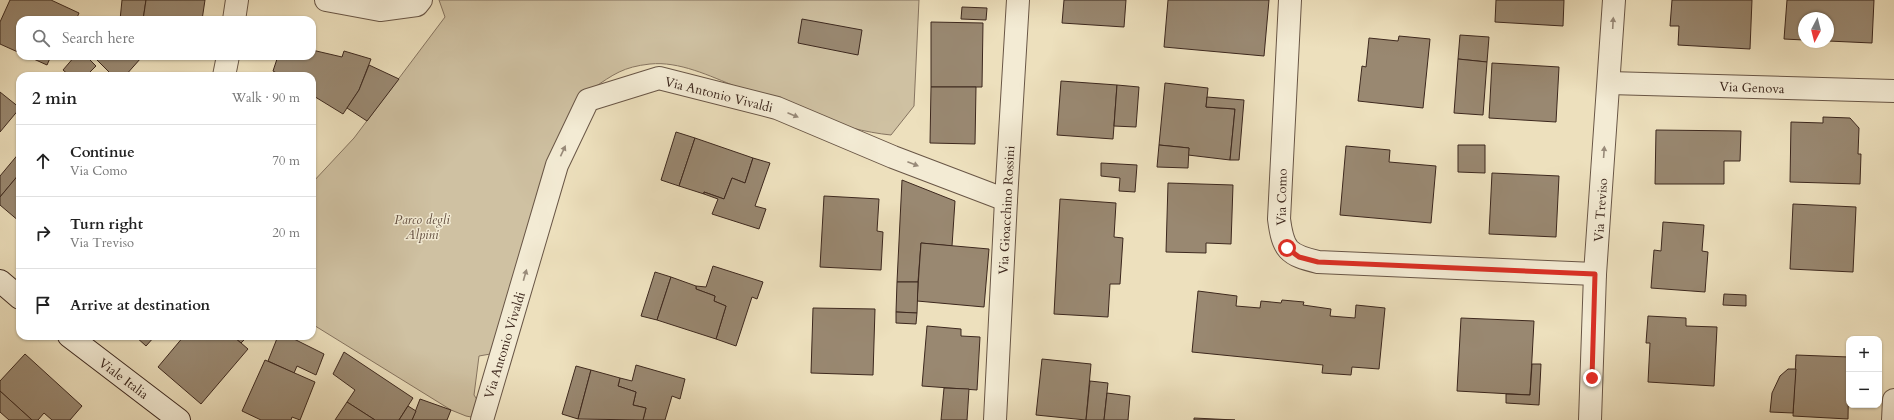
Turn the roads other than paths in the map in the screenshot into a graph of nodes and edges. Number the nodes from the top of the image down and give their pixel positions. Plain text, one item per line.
1 (237, 0) edge
2 (326, 0) edge
3 (421, 0) edge
4 (1018, 0) edge
5 (1290, 0) edge
6 (1614, 0) edge
7 (235, 16) edge
8 (227, 60) edge
9 (225, 72) edge
10 (1609, 83) junction
11 (1894, 91) edge
12 (1006, 200) junction
13 (1595, 274) junction
14 (0, 282) edge
15 (16, 295) edge
16 (74, 340) edge
17 (1894, 400) edge
18 (179, 420) edge
19 (482, 420) edge
20 (995, 420) edge
21 (1590, 420) edge
22 (1893, 420) edge

1 - 7 street
2 - 3 street
4 - 12 street, Via Gioacchino Rossini
5 - 13 street, Via Como
10 -> 6 street, Via Treviso
8 - 9 street
10 - 11 street, Via Genova
13 -> 10 street, Via Treviso
19 -> 12 street, Via Antonio Vivaldi
12 - 20 street, Via Gioacchino Rossini
13 - 21 street, Via Treviso
14 - 15 street
16 - 18 street, Viale Italia
17 - 22 street

